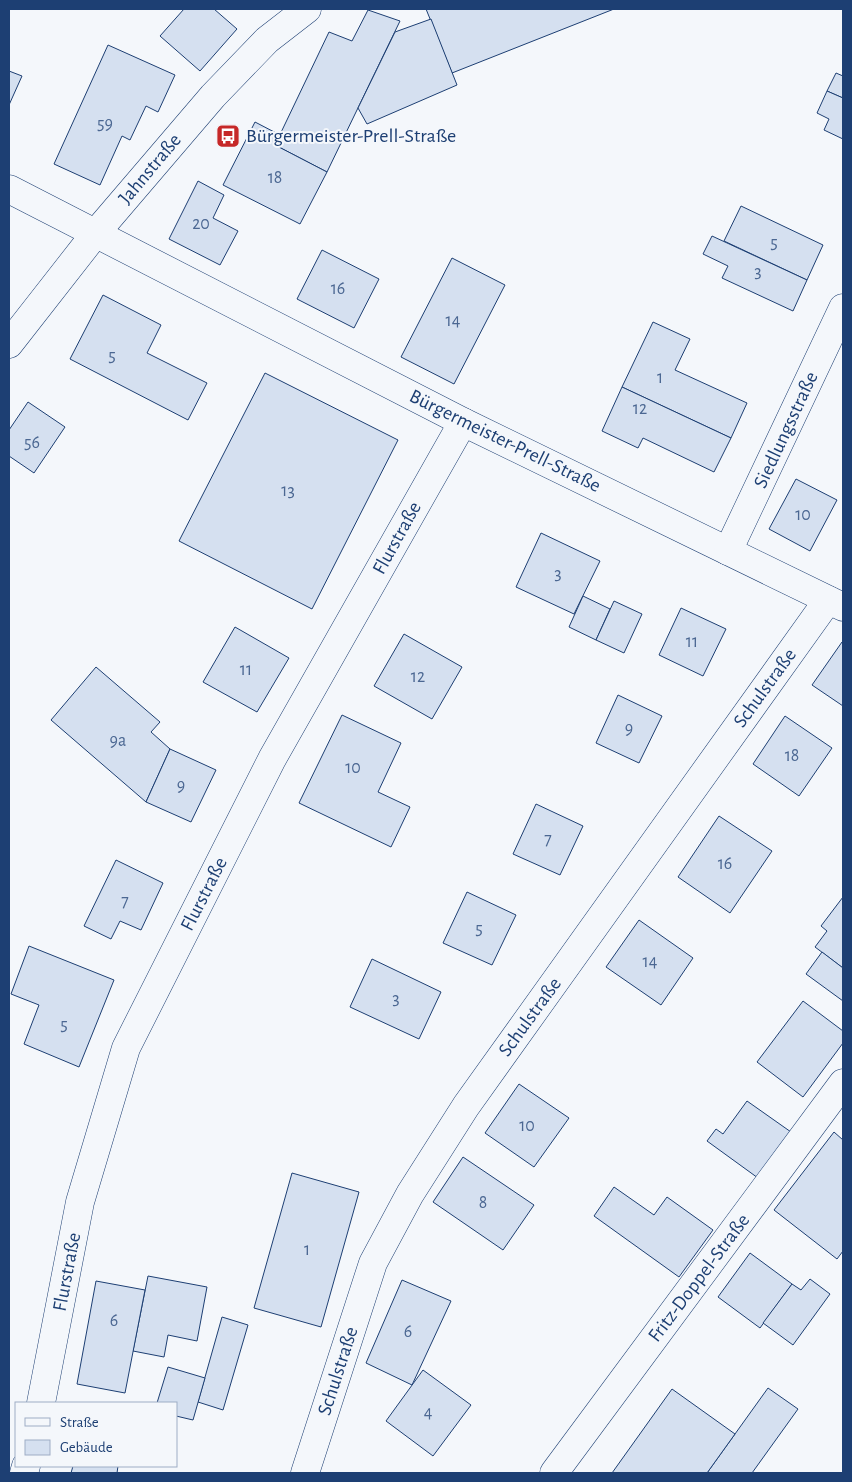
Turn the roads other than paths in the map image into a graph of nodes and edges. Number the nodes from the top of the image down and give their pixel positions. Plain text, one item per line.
1 (308, 9) edge
2 (9, 189) edge
3 (95, 234) junction
4 (843, 308) edge
5 (9, 344) edge
6 (463, 422) junction
7 (728, 551) junction
8 (836, 604) edge
9 (843, 1083) edge
10 (41, 1402) edge
11 (304, 1473) edge
12 (554, 1473) edge

1 - 3 street, Jahnstraße
2 - 3 street, Bürgermeister-Prell-Straße
3 - 5 street, Jahnstraße
3 - 6 street, Bürgermeister-Prell-Straße
4 - 7 street, Siedlungsstraße
6 - 7 street, Bürgermeister-Prell-Straße
6 - 10 street, Flurstraße
7 - 8 street, Bürgermeister-Prell-Straße
8 - 11 street, Schulstraße
9 - 12 street, Fritz-Doppel-Straße

